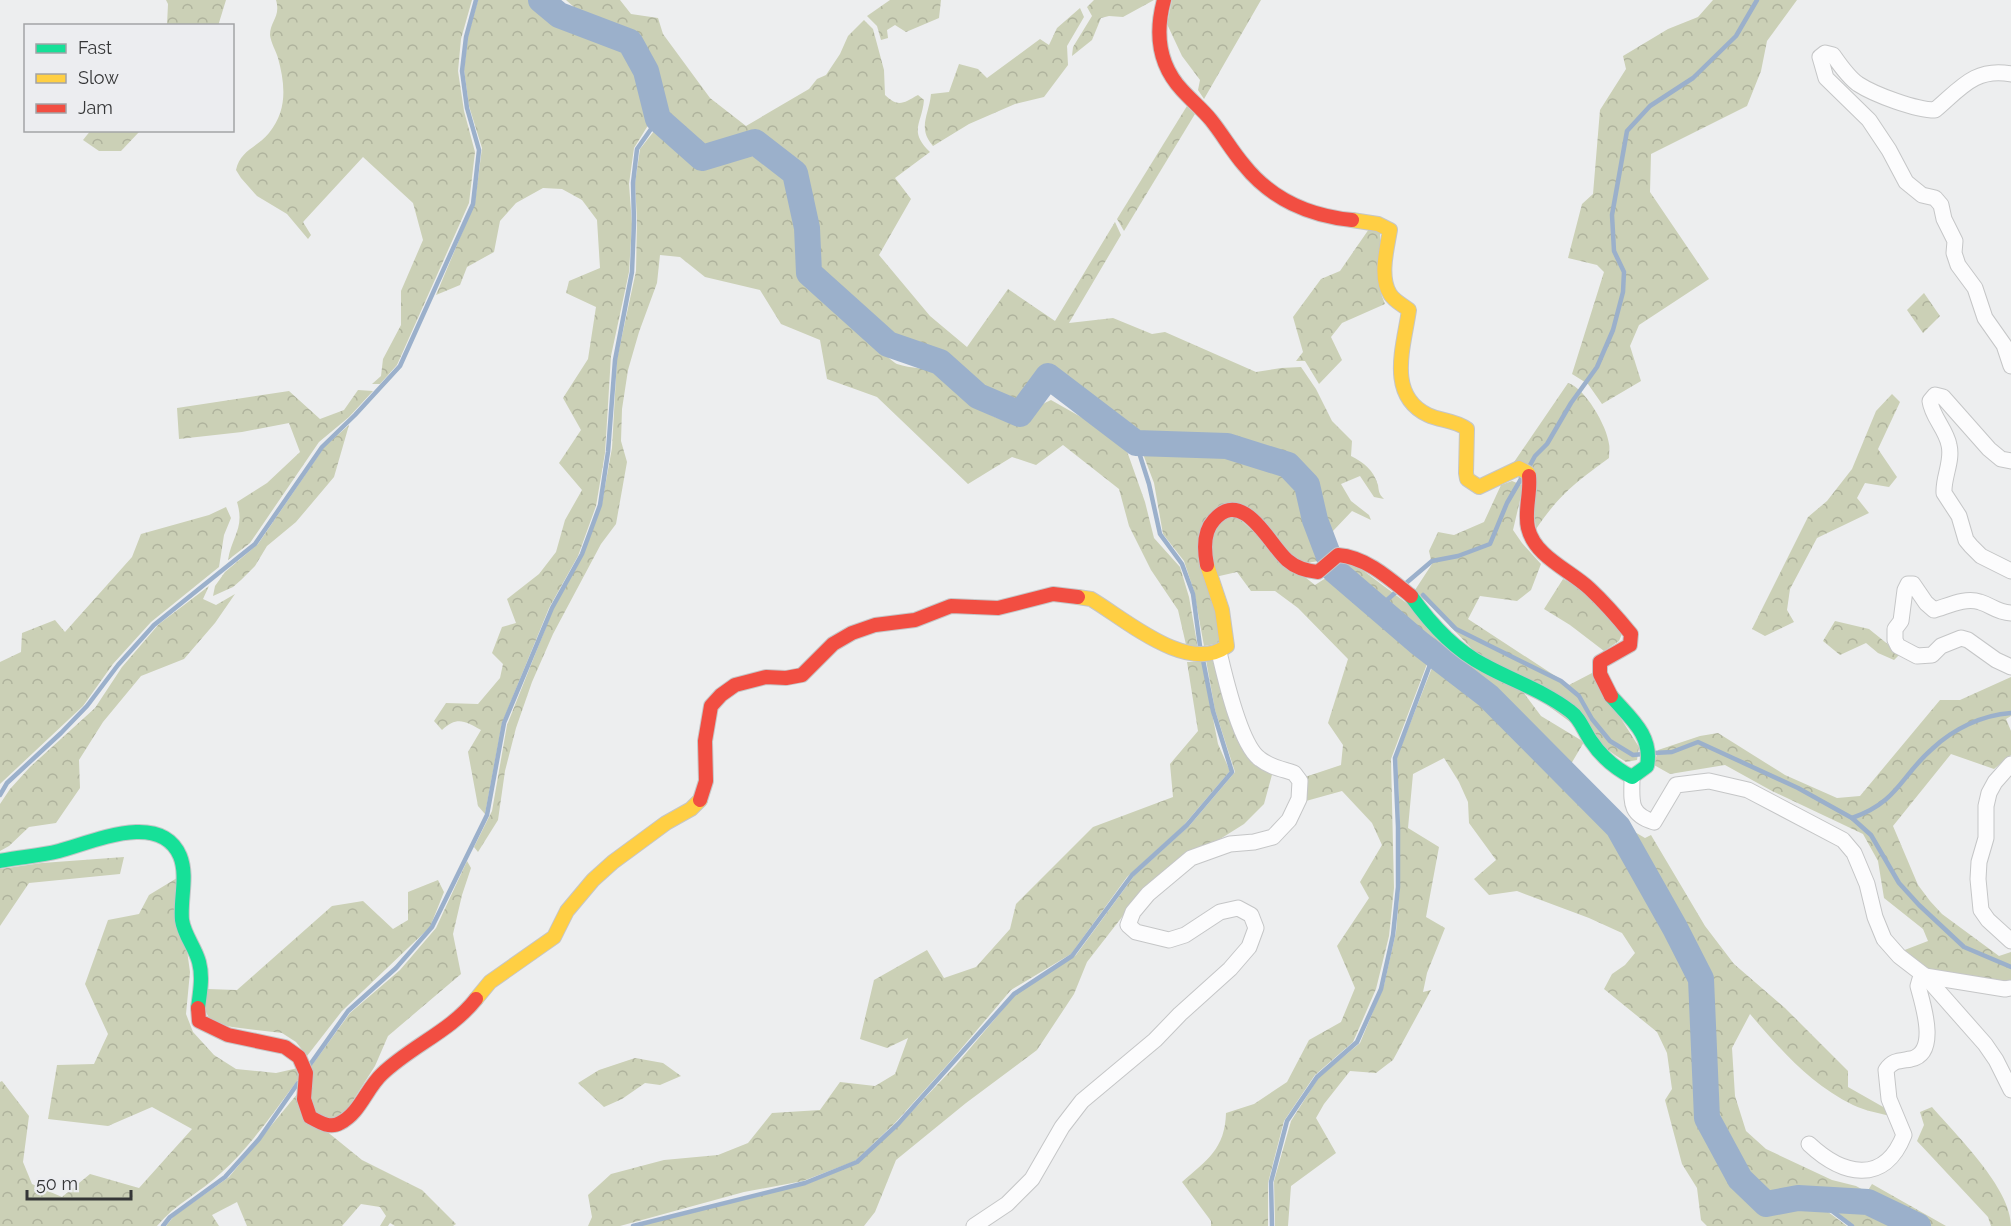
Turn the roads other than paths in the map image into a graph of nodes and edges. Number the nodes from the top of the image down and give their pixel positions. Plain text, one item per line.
1 (1164, 0) edge
2 (2011, 74) edge
3 (2011, 366) edge
4 (2011, 461) edge
5 (2011, 571) edge
6 (2011, 613) edge
7 (1215, 653) junction
8 (2011, 667) edge
9 (2011, 764) edge
10 (1632, 777) junction
11 (0, 861) edge
12 (2011, 941) edge
13 (1925, 976) junction
14 (2011, 988) edge
15 (2011, 1090) edge
16 (1809, 1144) dead end
17 (974, 1226) edge

1 - 10 street
2 - 3 street
4 - 5 street
6 - 8 street
7 - 10 street
7 - 11 street
7 - 17 street
9 - 12 street
10 - 13 street
13 - 14 street
13 - 15 street
13 - 16 street

